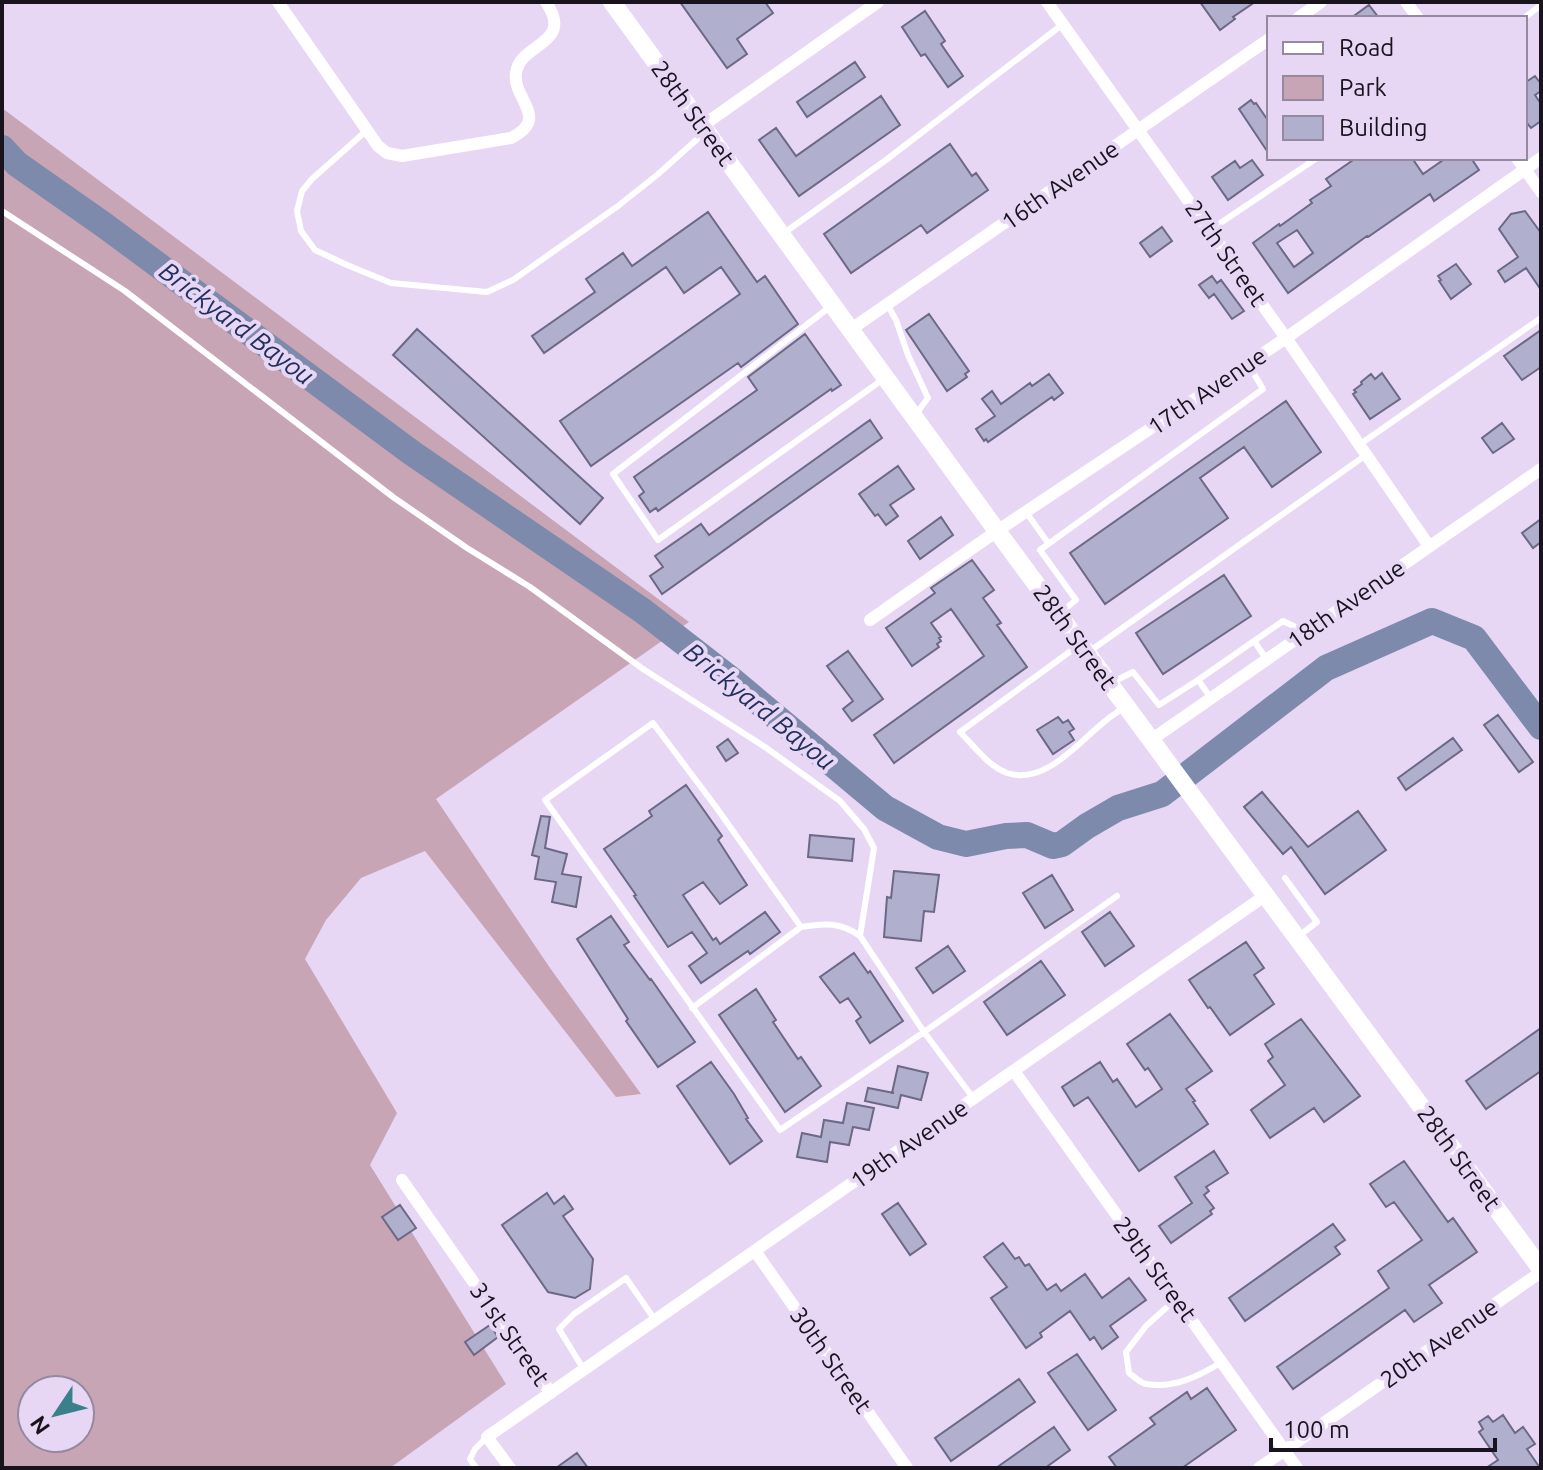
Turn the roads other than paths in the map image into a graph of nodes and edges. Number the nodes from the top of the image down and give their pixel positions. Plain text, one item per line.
1 (278, 2) edge
2 (546, 2) edge
3 (612, 2) edge
4 (878, 2) edge
5 (1047, 2) edge
6 (1321, 2) edge
7 (1301, 16) edge
8 (1063, 24) junction
9 (1267, 40) edge
10 (704, 129) junction
11 (1139, 129) junction
12 (367, 130) junction
13 (1541, 158) edge
14 (1314, 160) edge
15 (1521, 164) edge
16 (1541, 192) edge
17 (2, 211) edge
18 (1210, 231) junction
19 (781, 235) junction
20 (887, 304) junction
21 (832, 305) junction
22 (1541, 318) edge
23 (850, 330) junction
24 (1286, 338) junction
25 (1248, 364) junction
26 (885, 378) junction
27 (914, 417) junction
28 (1363, 450) junction
29 (1541, 469) edge
30 (1026, 512) junction
31 (997, 531) junction
32 (1048, 543) junction
33 (1429, 546) junction
34 (1058, 614) junction
35 (870, 620) dead end
36 (1306, 632) junction
37 (1254, 641) junction
38 (1084, 649) junction
39 (1267, 660) junction
40 (1198, 680) junction
41 (1109, 684) junction
42 (1211, 698) junction
43 (1125, 706) junction
44 (1151, 740) junction
45 (1285, 878) dead end
46 (1266, 895) junction
47 (1117, 896) dead end
48 (801, 927) junction
49 (860, 936) junction
50 (1297, 938) junction
51 (692, 1008) junction
52 (924, 1032) junction
53 (1014, 1071) junction
54 (974, 1099) junction
55 (402, 1180) dead end
56 (755, 1251) junction
57 (1541, 1271) edge
58 (1176, 1299) junction
59 (655, 1320) junction
60 (1222, 1362) junction
61 (584, 1370) junction
62 (551, 1393) junction
63 (487, 1437) junction
64 (1284, 1451) junction
65 (476, 1468) edge
66 (510, 1468) edge
67 (907, 1468) edge
68 (1259, 1468) edge
69 (1297, 1468) edge

1 - 12 street
2 - 12 street
3 - 10 main road, 28th Street
4 - 10 street
5 - 8 street, 27th Street
6 - 7 street
8 - 11 street, 27th Street
8 - 19 lane
9 - 11 street, 16th Avenue
10 - 12 lane
10 - 19 main road, 28th Street
11 - 18 street, 27th Street
11 - 20 street, 16th Avenue
13 - 15 street, 17th Avenue
14 - 18 lane
15 - 16 street
15 - 24 street, 17th Avenue
17 - 49 lane
18 - 24 street, 27th Street
19 - 21 main road, 28th Street
20 - 23 street, 16th Avenue
20 - 27 lane
21 - 23 main road, 28th Street
21 - 26 lane
22 - 28 lane
23 - 26 main road, 28th Street
24 - 25 street, 17th Avenue
24 - 28 street, 27th Street
25 - 30 street, 17th Avenue
25 - 32 lane
26 - 27 main road, 28th Street
27 - 31 main road, 28th Street
28 - 33 street, 27th Street
28 - 38 lane
29 - 33 street, 18th Avenue
30 - 31 street, 17th Avenue
30 - 32 lane
31 - 34 main road, 28th Street
31 - 35 street, 17th Avenue
32 - 34 lane
33 - 36 street, 18th Avenue
34 - 38 main road, 28th Street
36 - 37 lane
36 - 39 street, 18th Avenue
37 - 39 lane
37 - 40 lane
38 - 41 main road, 28th Street
38 - 43 lane
39 - 42 street, 18th Avenue
40 - 41 lane
40 - 42 lane
41 - 43 main road, 28th Street
42 - 44 street, 18th Avenue
43 - 44 main road, 28th Street
44 - 46 main road, 28th Street
45 - 50 lane
46 - 50 main road, 28th Street
46 - 53 street, 19th Avenue
47 - 52 lane
48 - 49 lane
48 - 51 lane
48 - 51 lane
49 - 52 lane
50 - 57 main road, 28th Street
51 - 52 lane
52 - 54 lane
53 - 54 street, 19th Avenue
53 - 58 street, 29th Street
54 - 56 street, 19th Avenue
55 - 62 street, 31st Street
56 - 59 street, 19th Avenue
56 - 67 street, 30th Street
57 - 64 street, 20th Avenue
58 - 60 street, 29th Street
58 - 60 lane
59 - 61 street, 19th Avenue
59 - 61 lane
60 - 64 street, 29th Street
61 - 62 street, 19th Avenue
62 - 63 street, 31st Street
63 - 65 lane
63 - 66 street
64 - 68 street, 20th Avenue
64 - 69 street, 29th Street

